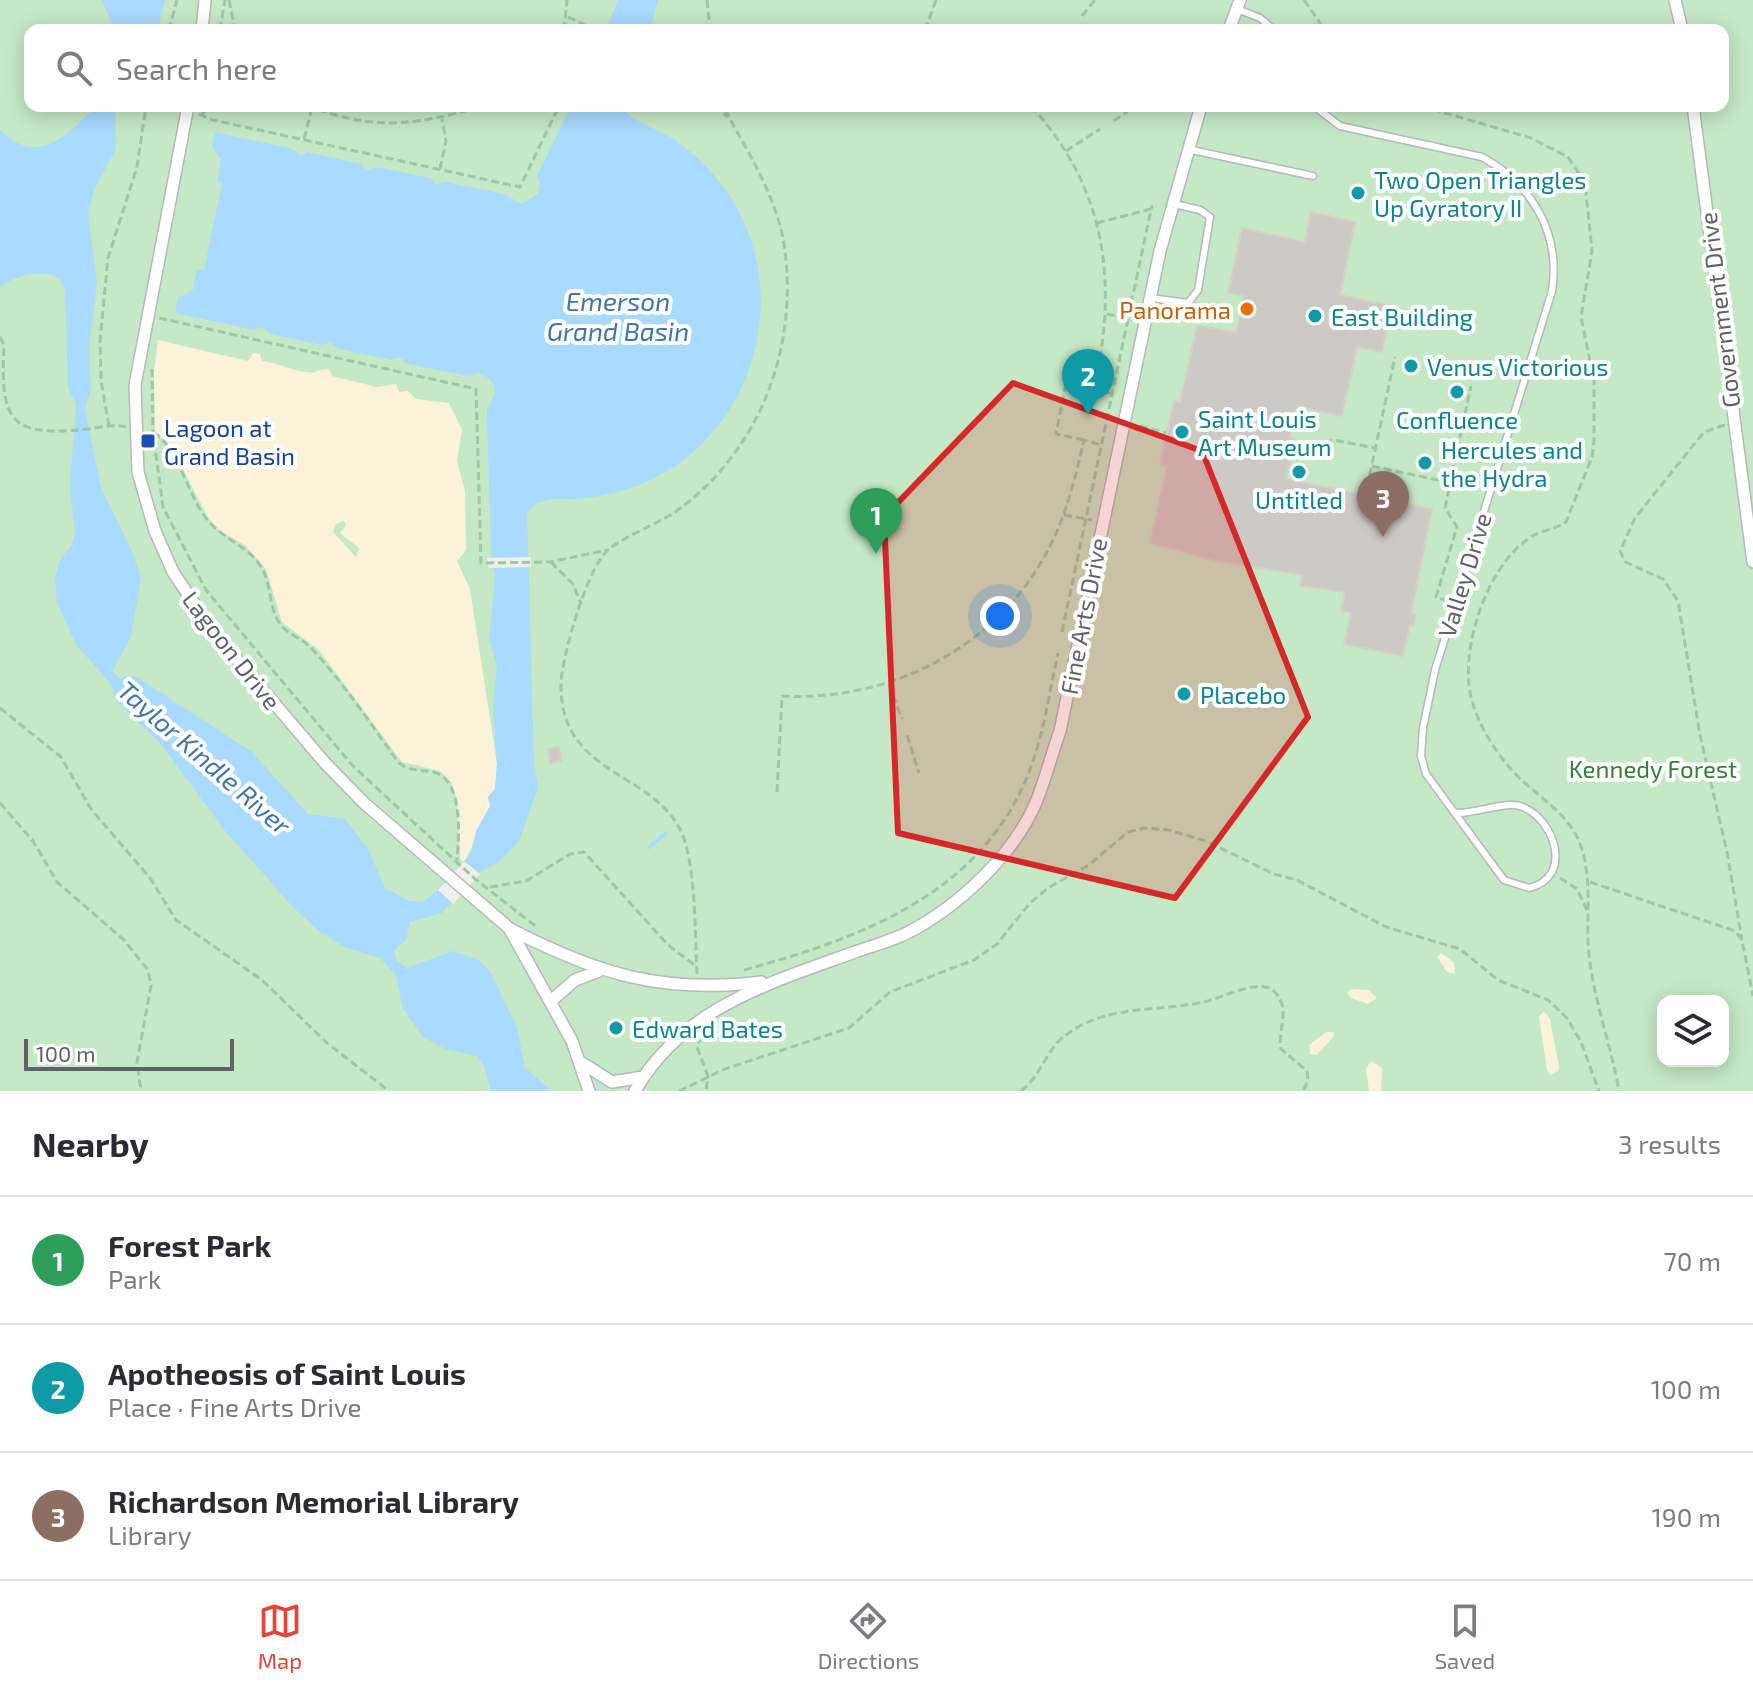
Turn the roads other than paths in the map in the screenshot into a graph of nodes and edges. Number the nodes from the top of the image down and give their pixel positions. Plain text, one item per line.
1 (205, 0) edge
2 (1675, 0) edge
3 (1238, 4) edge
4 (203, 24) edge
5 (1231, 24) edge
6 (1267, 24) edge
7 (1681, 24) edge
8 (187, 112) edge
9 (1199, 112) edge
10 (1322, 112) edge
11 (1694, 112) edge
12 (1187, 149) junction
13 (1313, 176) dead end
14 (1172, 204) junction
15 (1151, 298) junction
16 (1753, 562) edge
17 (1455, 813) junction
18 (509, 928) junction
19 (599, 971) junction
20 (770, 981) junction
21 (551, 1001) junction
22 (581, 1062) junction
23 (643, 1077) junction
24 (589, 1091) edge
25 (635, 1091) edge

1 - 4 street
2 - 7 street
3 - 5 street
3 - 6 lane
8 - 18 street, Lagoon Drive
9 - 12 street, Fine Arts Drive
10 - 17 lane, Valley Drive
11 - 16 street, Government Drive
12 - 13 lane
12 - 14 street, Fine Arts Drive
14 - 15 street, Fine Arts Drive
14 - 15 lane
15 - 20 street, Fine Arts Drive
17 - 17 lane, Valley Drive
18 - 19 street, Fine Arts Drive
18 - 21 street, Lagoon Drive
19 - 20 street, Fine Arts Drive
19 - 21 street
20 - 23 street, Fine Arts Drive
21 - 22 street, Lagoon Drive
22 - 23 street
22 - 24 street, Lagoon Drive
23 - 25 street, Fine Arts Drive

